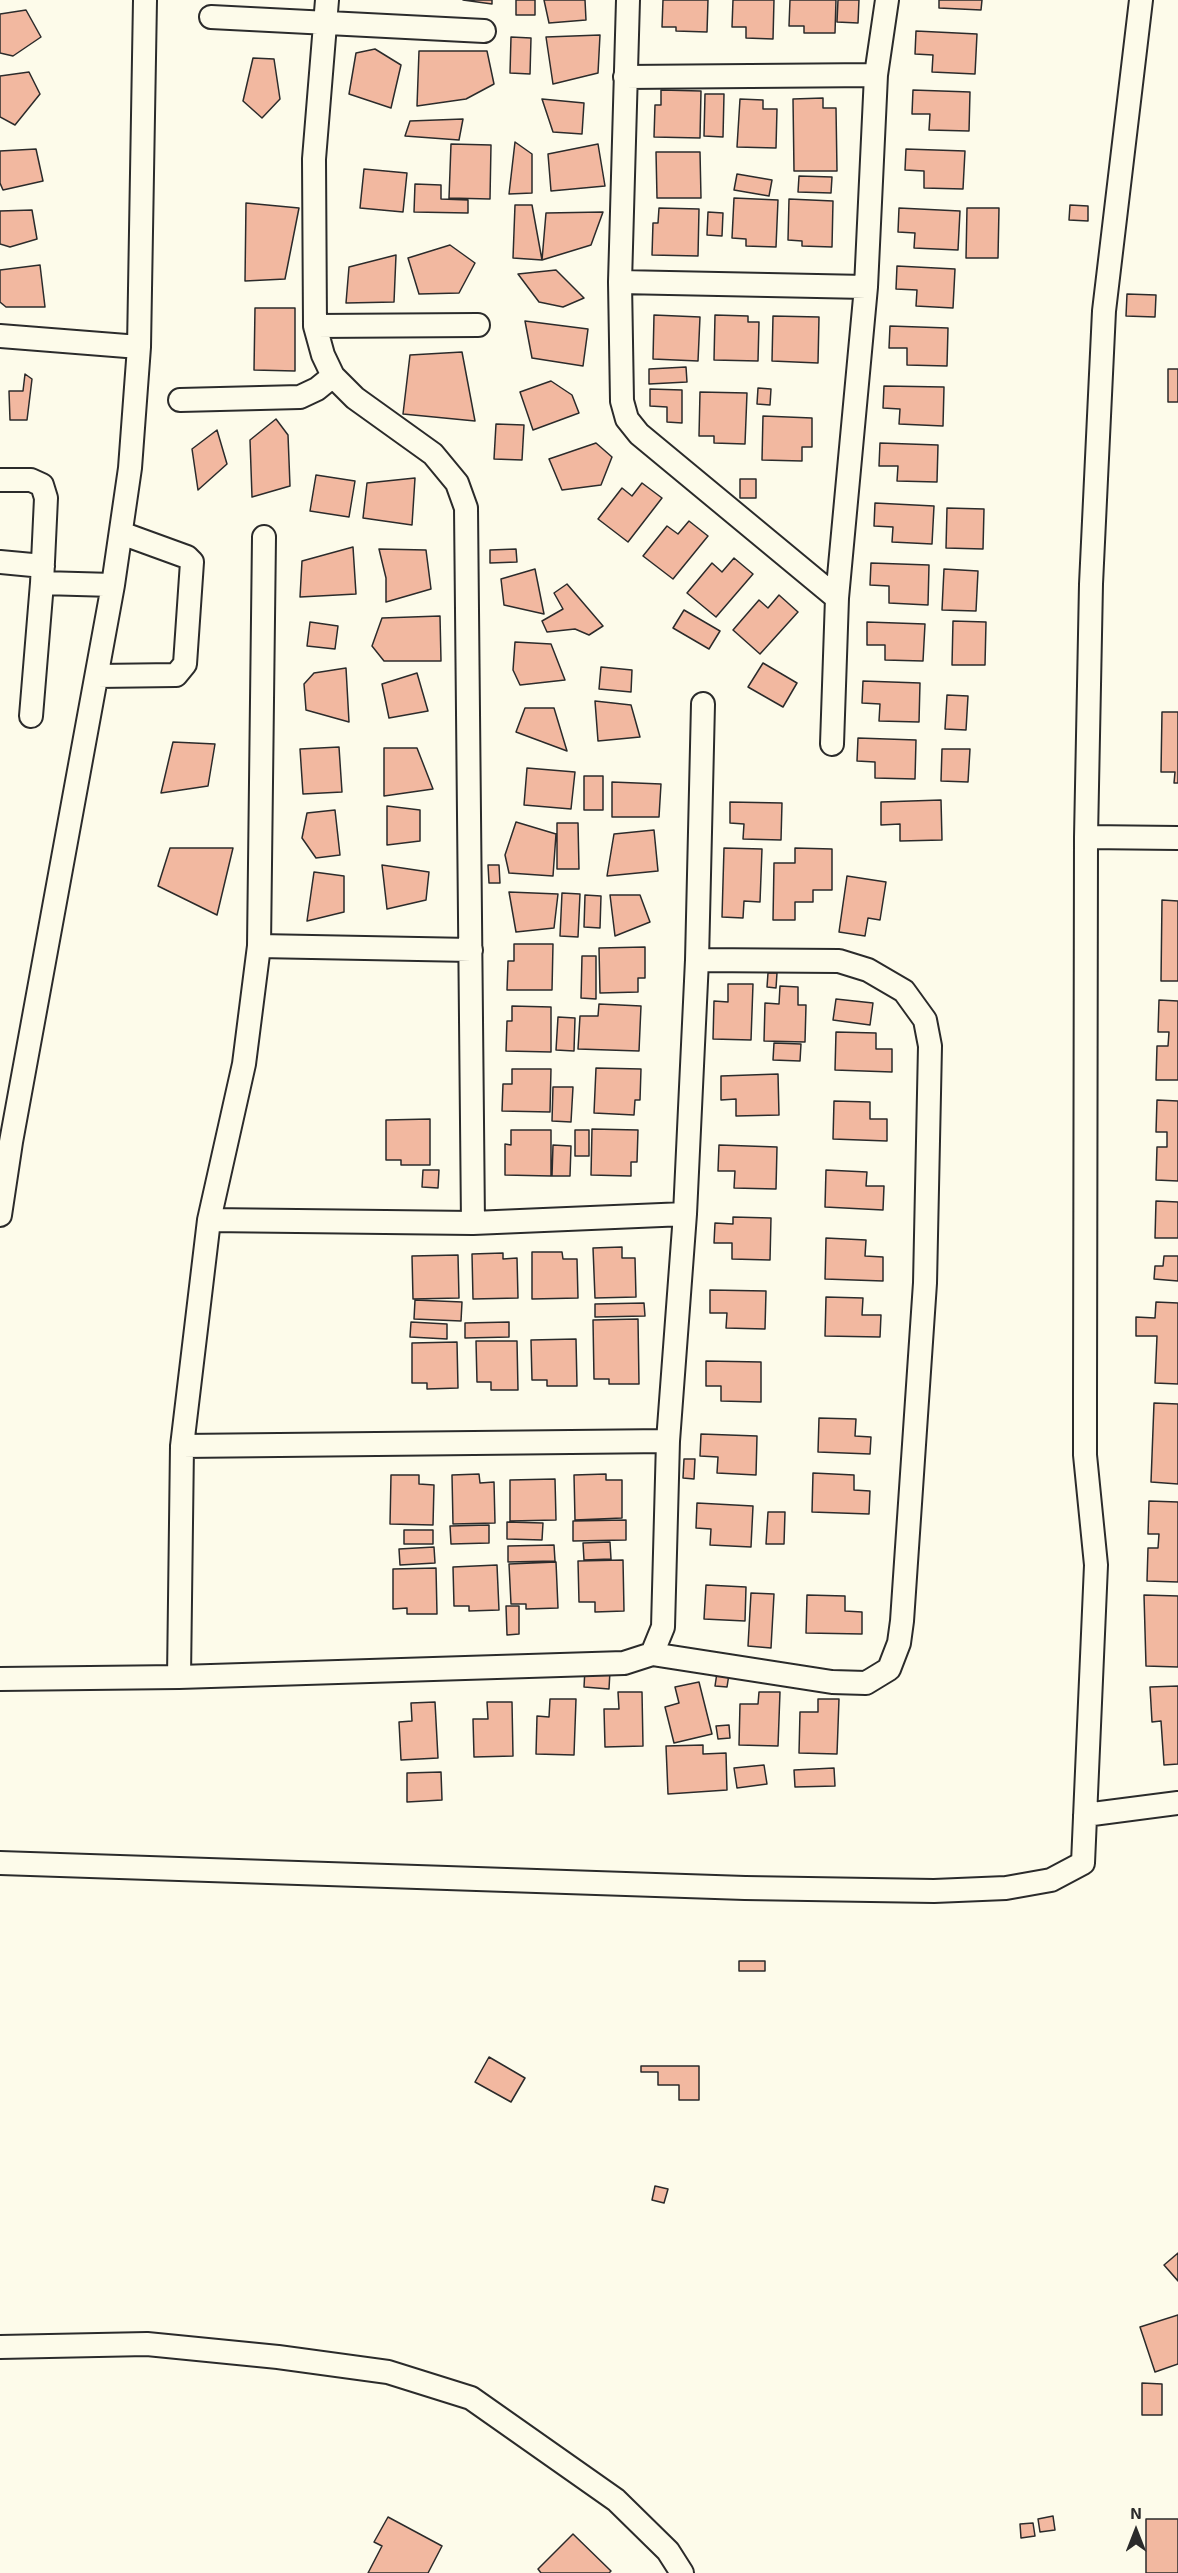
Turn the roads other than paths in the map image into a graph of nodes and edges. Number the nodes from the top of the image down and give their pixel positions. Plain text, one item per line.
1 (145, 0) edge
2 (628, 0) edge
3 (886, 0) edge
4 (1141, 0) edge
5 (326, 10) edge
6 (212, 17) dead end
7 (484, 31) dead end
8 (876, 75) junction
9 (626, 77) junction
10 (620, 282) junction
11 (866, 287) junction
12 (478, 325) dead end
13 (315, 326) junction
14 (0, 336) edge
15 (139, 347) junction
16 (333, 376) junction
17 (180, 400) dead end
18 (0, 480) edge
19 (121, 533) junction
20 (264, 537) dead end
21 (0, 562) edge
22 (42, 575) junction
23 (113, 585) junction
24 (837, 598) junction
25 (97, 676) junction
26 (703, 704) dead end
27 (31, 716) dead end
28 (831, 744) dead end
29 (1086, 837) junction
30 (1178, 838) edge
31 (260, 946) junction
32 (471, 950) junction
33 (697, 960) junction
34 (5, 1141) edge
35 (686, 1214) junction
36 (0, 1215) edge
37 (208, 1220) junction
38 (473, 1223) junction
39 (668, 1441) junction
40 (182, 1446) junction
41 (652, 1653) junction
42 (179, 1677) junction
43 (0, 1679) edge
44 (1178, 1803) edge
45 (1085, 1815) junction
46 (0, 1863) edge
47 (0, 2347) edge
48 (682, 2573) edge

1 - 15 street
2 - 9 street
3 - 8 street
4 - 29 street
5 - 6 street
5 - 7 street
5 - 13 street
8 - 9 street
8 - 11 street
9 - 10 street
10 - 11 street
10 - 24 street
11 - 24 street
12 - 13 street
13 - 16 street
14 - 15 street
15 - 19 street
16 - 17 street
16 - 32 street
18 - 22 street
19 - 23 street
19 - 25 street
20 - 31 street
21 - 22 street
22 - 23 street
22 - 27 street
23 - 25 street
24 - 28 street
25 - 34 street
26 - 33 street
29 - 30 street
29 - 45 street
31 - 32 street
31 - 37 street
32 - 38 street
33 - 35 street
33 - 41 street
34 - 36 street
35 - 38 street
35 - 39 street
37 - 38 street
37 - 40 street
39 - 40 street
39 - 41 street
40 - 42 street
41 - 42 street
42 - 43 street
44 - 45 street
45 - 46 street
47 - 48 street

